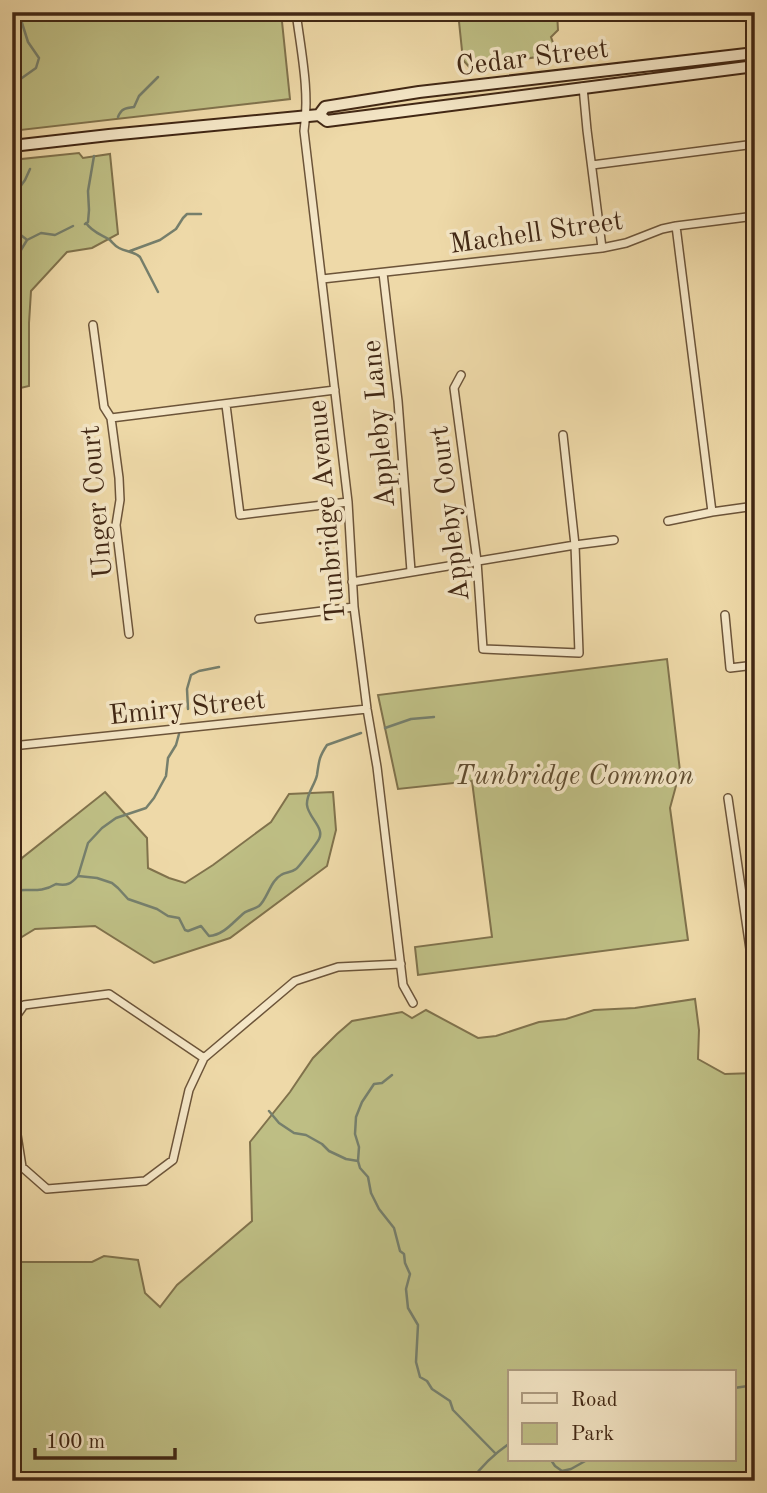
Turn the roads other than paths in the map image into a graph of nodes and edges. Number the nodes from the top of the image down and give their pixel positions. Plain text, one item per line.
1 (296, 12) edge
2 (755, 53) edge
3 (755, 66) edge
4 (583, 87) junction
5 (319, 115) junction
6 (306, 116) junction
7 (753, 145) edge
8 (12, 146) edge
9 (592, 165) junction
10 (755, 166) edge
11 (755, 216) edge
12 (676, 226) junction
13 (602, 248) junction
14 (383, 273) junction
15 (322, 279) junction
16 (93, 325) dead end
17 (461, 375) dead end
18 (335, 390) junction
19 (226, 405) junction
20 (111, 418) junction
21 (563, 435) dead end
22 (348, 502) junction
23 (755, 506) edge
24 (712, 512) junction
25 (668, 521) dead end
26 (614, 540) dead end
27 (575, 545) junction
28 (477, 561) junction
29 (411, 571) junction
30 (352, 582) junction
31 (354, 607) junction
32 (725, 615) dead end
33 (259, 619) dead end
34 (130, 634) dead end
35 (755, 665) edge
36 (367, 709) junction
37 (12, 746) edge
38 (728, 798) dead end
39 (401, 964) junction
40 (755, 983) edge
41 (413, 1003) dead end
42 (12, 1022) edge
43 (204, 1058) junction
44 (12, 1103) edge

1 - 6 street, Tunbridge Avenue
2 - 5 main road, Cedar Street
3 - 4 main road, Cedar Street
4 - 5 main road, Cedar Street
4 - 9 street
5 - 6 main road, Cedar Street
6 - 8 main road, Cedar Street
6 - 15 street, Tunbridge Avenue
7 - 9 street
7 - 10 street
9 - 13 street
11 - 12 street, Machell Street
12 - 13 street, Machell Street
12 - 24 street
13 - 14 street, Machell Street
14 - 15 street, Machell Street
14 - 29 street, Appleby Lane
15 - 18 street, Tunbridge Avenue
16 - 20 street, Unger Court
17 - 28 street, Appleby Court
18 - 19 street
18 - 22 street, Tunbridge Avenue
19 - 20 street
19 - 22 street
20 - 34 street, Unger Court
21 - 27 street
22 - 30 street, Tunbridge Avenue
23 - 24 street
24 - 25 street
26 - 27 street
27 - 28 street
27 - 28 street, Appleby Court
28 - 29 street
29 - 30 street
30 - 31 street, Tunbridge Avenue
31 - 33 street
31 - 36 street, Tunbridge Avenue
32 - 35 street
36 - 37 street, Emiry Street
36 - 39 street, Tunbridge Avenue
38 - 40 street
39 - 41 street, Tunbridge Avenue
39 - 43 street
42 - 43 street
43 - 44 street

